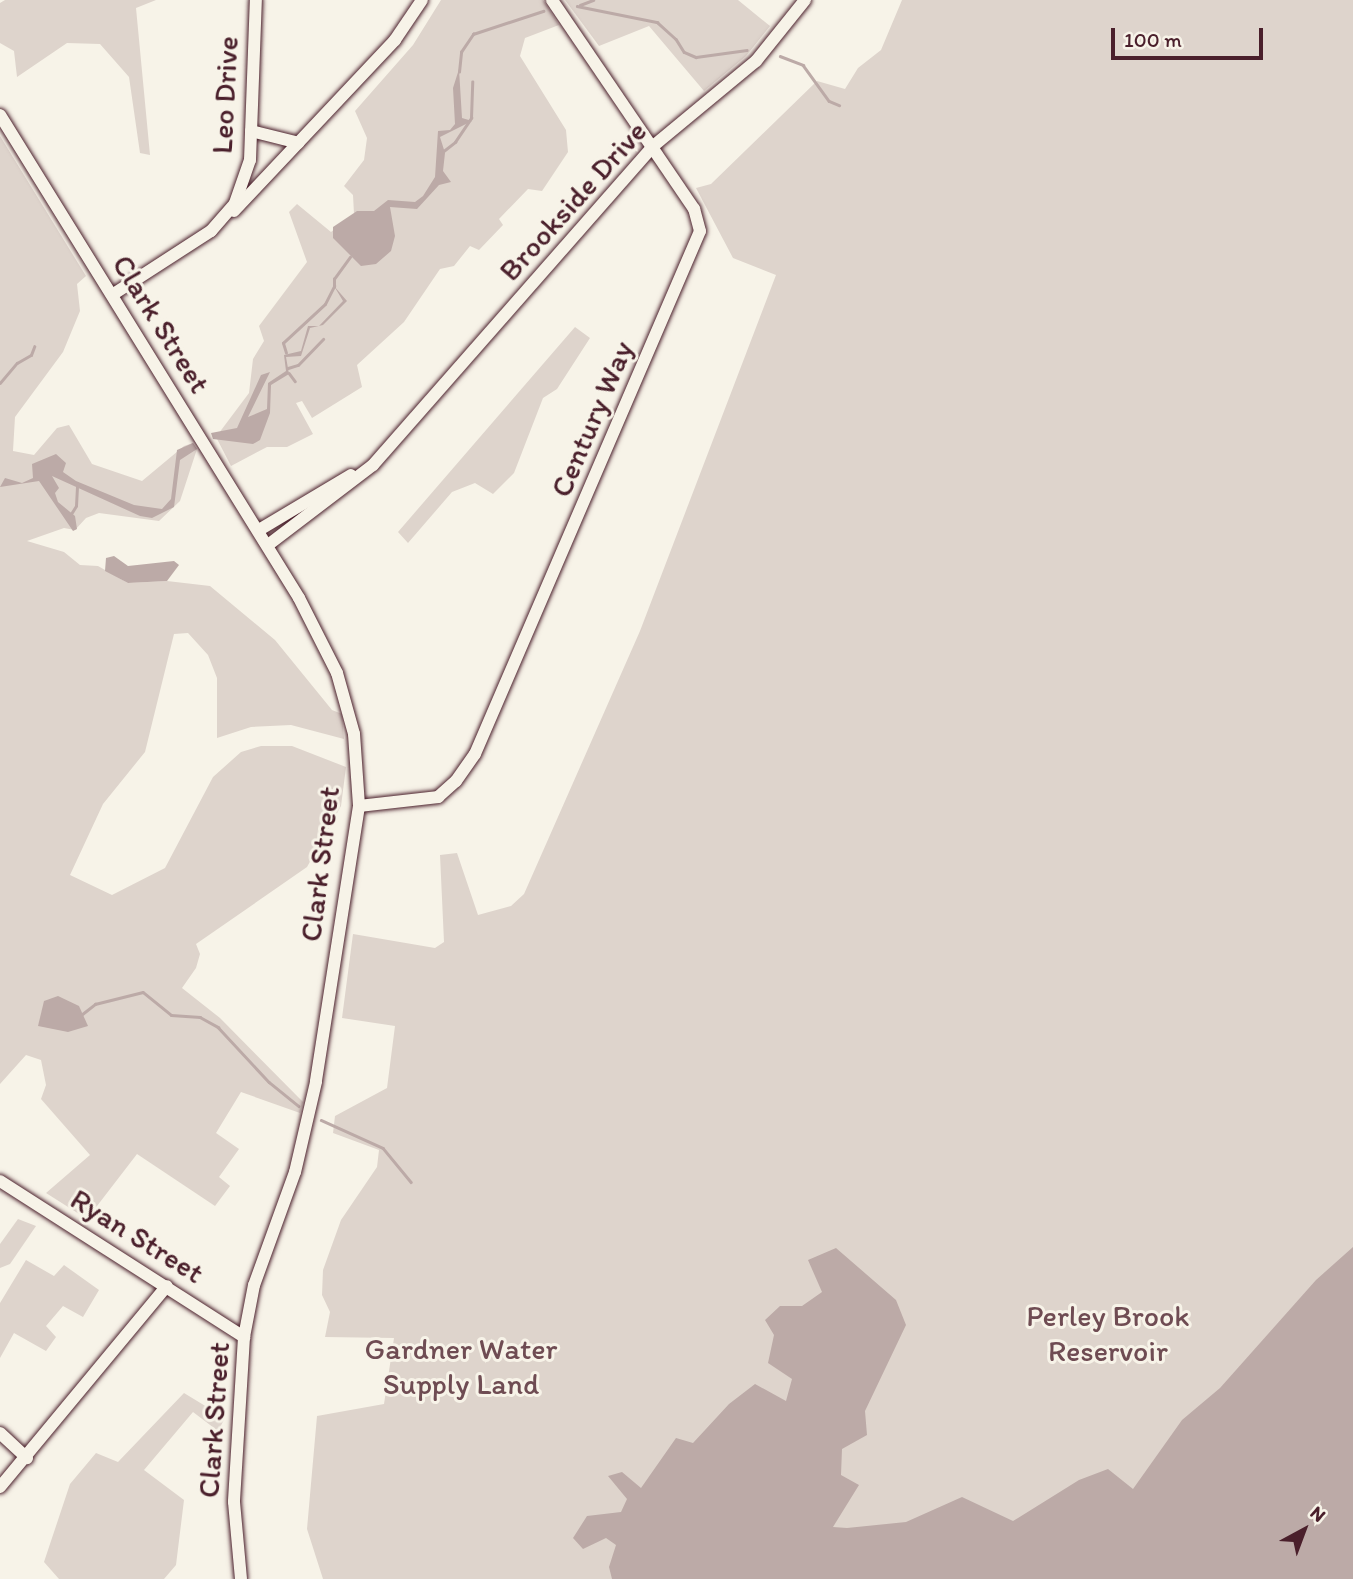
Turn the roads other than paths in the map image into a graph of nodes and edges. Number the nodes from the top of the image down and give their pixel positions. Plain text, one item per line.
1 (256, 0) edge
2 (422, 0) edge
3 (552, 0) edge
4 (805, 0) edge
5 (0, 115) edge
6 (251, 131) junction
7 (299, 143) junction
8 (652, 147) junction
9 (224, 220) junction
10 (113, 295) junction
11 (388, 448) junction
12 (259, 530) junction
13 (268, 545) junction
14 (359, 806) junction
15 (0, 1181) edge
16 (167, 1286) junction
17 (244, 1336) junction
18 (0, 1433) edge
19 (27, 1458) junction
20 (0, 1487) edge
21 (241, 1579) edge

1 - 6 street, Leo Drive
2 - 7 street
3 - 8 street, Century Way
4 - 8 street, Brookside Drive
5 - 10 street, Clark Street
6 - 7 street
6 - 9 street, Leo Drive
7 - 9 street
8 - 11 street, Brookside Drive
8 - 14 street, Century Way
9 - 10 street
10 - 12 street, Clark Street
11 - 12 street, Brookside Drive
11 - 13 street, Brookside Drive
12 - 13 street, Clark Street
13 - 14 street, Clark Street
14 - 17 street, Clark Street
15 - 16 street, Ryan Street
16 - 17 street, Ryan Street
16 - 19 street
17 - 21 street, Clark Street
18 - 19 street
19 - 20 street

